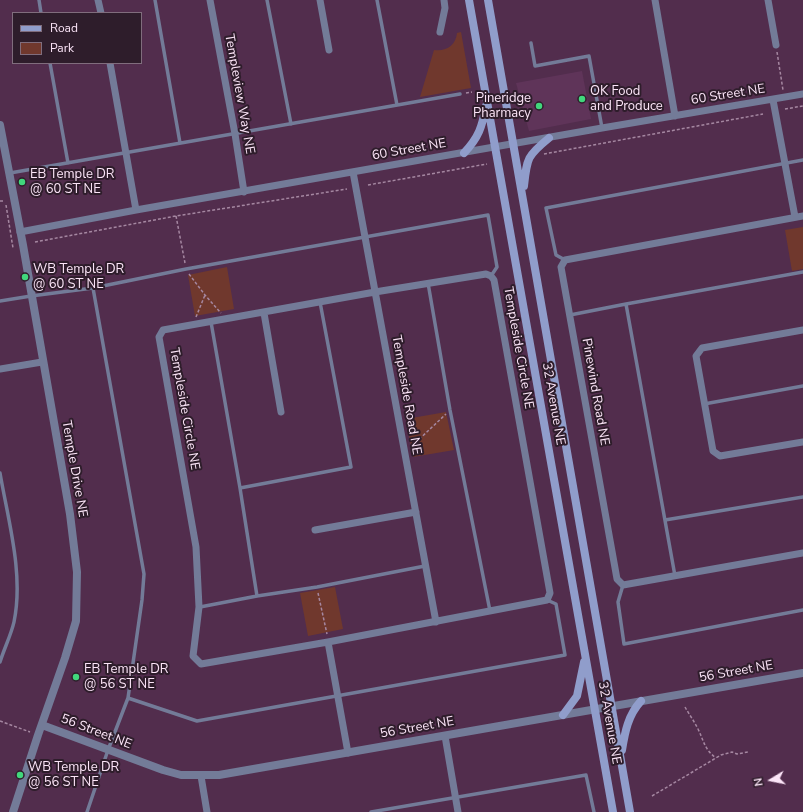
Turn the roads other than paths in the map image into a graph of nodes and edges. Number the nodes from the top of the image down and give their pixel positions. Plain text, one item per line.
1 (39, 0) edge
2 (98, 0) edge
3 (155, 0) edge
4 (210, 0) edge
5 (268, 0) edge
6 (320, 0) edge
7 (377, 0) edge
8 (444, 0) edge
9 (469, 0) edge
10 (488, 0) edge
11 (655, 0) edge
12 (768, 0) edge
13 (41, 12) edge
14 (100, 12) edge
15 (440, 32) dead end
16 (531, 43) dead end
17 (776, 44) road end
18 (329, 50) dead end
19 (50, 64) edge
20 (110, 64) edge
21 (460, 94) dead end
22 (803, 94) edge
23 (773, 100) junction
24 (487, 101) junction
25 (397, 105) junction
26 (675, 116) junction
27 (291, 124) junction
28 (0, 125) edge
29 (602, 128) junction
30 (235, 134) junction
31 (549, 138) junction
32 (180, 144) junction
33 (514, 144) junction
34 (495, 148) junction
35 (126, 152) junction
36 (464, 153) junction
37 (803, 160) edge
38 (68, 162) junction
39 (785, 163) junction
40 (353, 172) junction
41 (9, 173) junction
42 (244, 192) junction
43 (522, 195) junction
44 (136, 210) junction
45 (799, 217) edge
46 (20, 232) junction
47 (365, 238) junction
48 (565, 260) junction
49 (803, 272) edge
50 (490, 276) junction
51 (428, 283) junction
52 (93, 288) junction
53 (375, 292) junction
54 (31, 296) junction
55 (0, 301) edge
56 (320, 302) junction
57 (626, 304) junction
58 (264, 313) junction
59 (569, 315) junction
60 (211, 322) junction
61 (803, 330) edge
62 (42, 362) junction
63 (0, 369) edge
64 (803, 386) edge
65 (704, 404) junction
66 (281, 412) dead end
67 (803, 442) edge
68 (0, 473) edge
69 (240, 488) junction
70 (803, 497) edge
71 (416, 512) junction
72 (665, 520) junction
73 (315, 530) dead end
74 (803, 553) edge
75 (426, 566) junction
76 (675, 576) junction
77 (623, 585) junction
78 (257, 596) junction
79 (547, 600) junction
80 (199, 608) junction
81 (803, 610) edge
82 (490, 612) junction
83 (436, 622) junction
84 (328, 642) junction
85 (585, 657) junction
86 (0, 662) edge
87 (803, 673) edge
88 (338, 696) junction
89 (128, 698) junction
90 (641, 702) junction
91 (612, 706) junction
92 (595, 709) junction
93 (563, 715) junction
94 (42, 725) junction
95 (445, 736) junction
96 (108, 750) junction
97 (348, 753) junction
98 (621, 757) junction
99 (201, 776) junction
100 (456, 797) junction
101 (13, 812) edge
102 (88, 812) edge
103 (207, 812) edge
104 (371, 812) edge
105 (458, 812) edge
106 (594, 812) edge
107 (613, 812) edge
108 (630, 812) edge

1 - 13 lane
2 - 14 street
3 - 32 lane
4 - 30 street, Templeview Way NE
5 - 27 lane
6 - 18 street
7 - 25 lane
8 - 15 street
9 - 24 main road, 32 Avenue NE
10 - 33 main road, 32 Avenue NE
11 - 26 street
12 - 17 street
16 - 29 lane
19 - 38 lane
20 - 35 street
21 - 25 lane
22 - 23 street, 60 Street NE
23 - 26 street, 60 Street NE
23 - 39 street
24 - 34 main road, 32 Avenue NE
24 - 36 main road
25 - 27 lane
26 - 29 street, 60 Street NE
27 - 30 lane
28 - 41 street, Temple Drive NE
29 - 31 street, 60 Street NE
30 - 32 lane
30 - 42 street, Templeview Way NE
31 - 33 street, 60 Street NE
31 - 43 main road
32 - 35 lane
33 - 34 street, 60 Street NE
33 - 43 main road, 32 Avenue NE
34 - 36 street, 60 Street NE
34 - 85 main road, 32 Avenue NE
35 - 38 lane
35 - 44 street
36 - 40 street, 60 Street NE
37 - 39 lane
38 - 41 lane
39 - 45 street
39 - 48 lane
40 - 42 street, 60 Street NE
40 - 47 street, Templeside Road NE
41 - 46 street, Temple Drive NE
42 - 44 street, 60 Street NE
43 - 91 main road, 32 Avenue NE
44 - 46 street, 60 Street NE
45 - 48 street
46 - 54 street, Temple Drive NE
47 - 50 lane
47 - 52 lane
47 - 53 street, Templeside Road NE
48 - 59 street, Pinewind Road NE
49 - 57 lane
50 - 51 street, Templeside Circle NE
50 - 79 street, Templeside Circle NE
51 - 53 street, Templeside Circle NE
51 - 82 lane
52 - 54 lane
52 - 89 lane
53 - 56 street, Templeside Circle NE
53 - 71 street, Templeside Road NE
54 - 55 lane
54 - 62 street, Temple Drive NE
56 - 58 street, Templeside Circle NE
56 - 69 lane
57 - 59 lane
57 - 72 lane
58 - 60 street, Templeside Circle NE
58 - 66 street
59 - 77 street, Pinewind Road NE
60 - 69 lane
60 - 80 street, Templeside Circle NE
61 - 65 street
62 - 63 street
62 - 94 street, Temple Drive NE
64 - 65 lane
65 - 67 street
68 - 86 lane
69 - 78 lane
70 - 72 lane
71 - 73 street
71 - 75 street, Templeside Road NE
72 - 76 lane
74 - 76 street
75 - 78 lane
75 - 83 street, Templeside Road NE
76 - 77 street
77 - 81 lane
78 - 80 lane
79 - 82 street, Templeside Circle NE
79 - 88 lane
80 - 84 street, Templeside Circle NE
82 - 83 street, Templeside Circle NE
83 - 84 street, Templeside Circle NE
84 - 88 street
85 - 92 main road, 32 Avenue NE
85 - 93 main road
87 - 90 street, 56 Street NE
88 - 89 lane
88 - 97 street
89 - 96 lane
90 - 91 street, 56 Street NE
90 - 98 main road
91 - 92 street, 56 Street NE
91 - 98 main road, 32 Avenue NE
92 - 93 street, 56 Street NE
92 - 107 main road, 32 Avenue NE
93 - 95 street, 56 Street NE
94 - 96 street, 56 Street NE
94 - 101 street, Temple Drive NE
95 - 97 street, 56 Street NE
95 - 100 street
96 - 99 street, 56 Street NE
96 - 102 lane
97 - 99 street, 56 Street NE
98 - 108 main road, 32 Avenue NE
99 - 103 street
100 - 104 lane
100 - 105 street
100 - 106 lane

